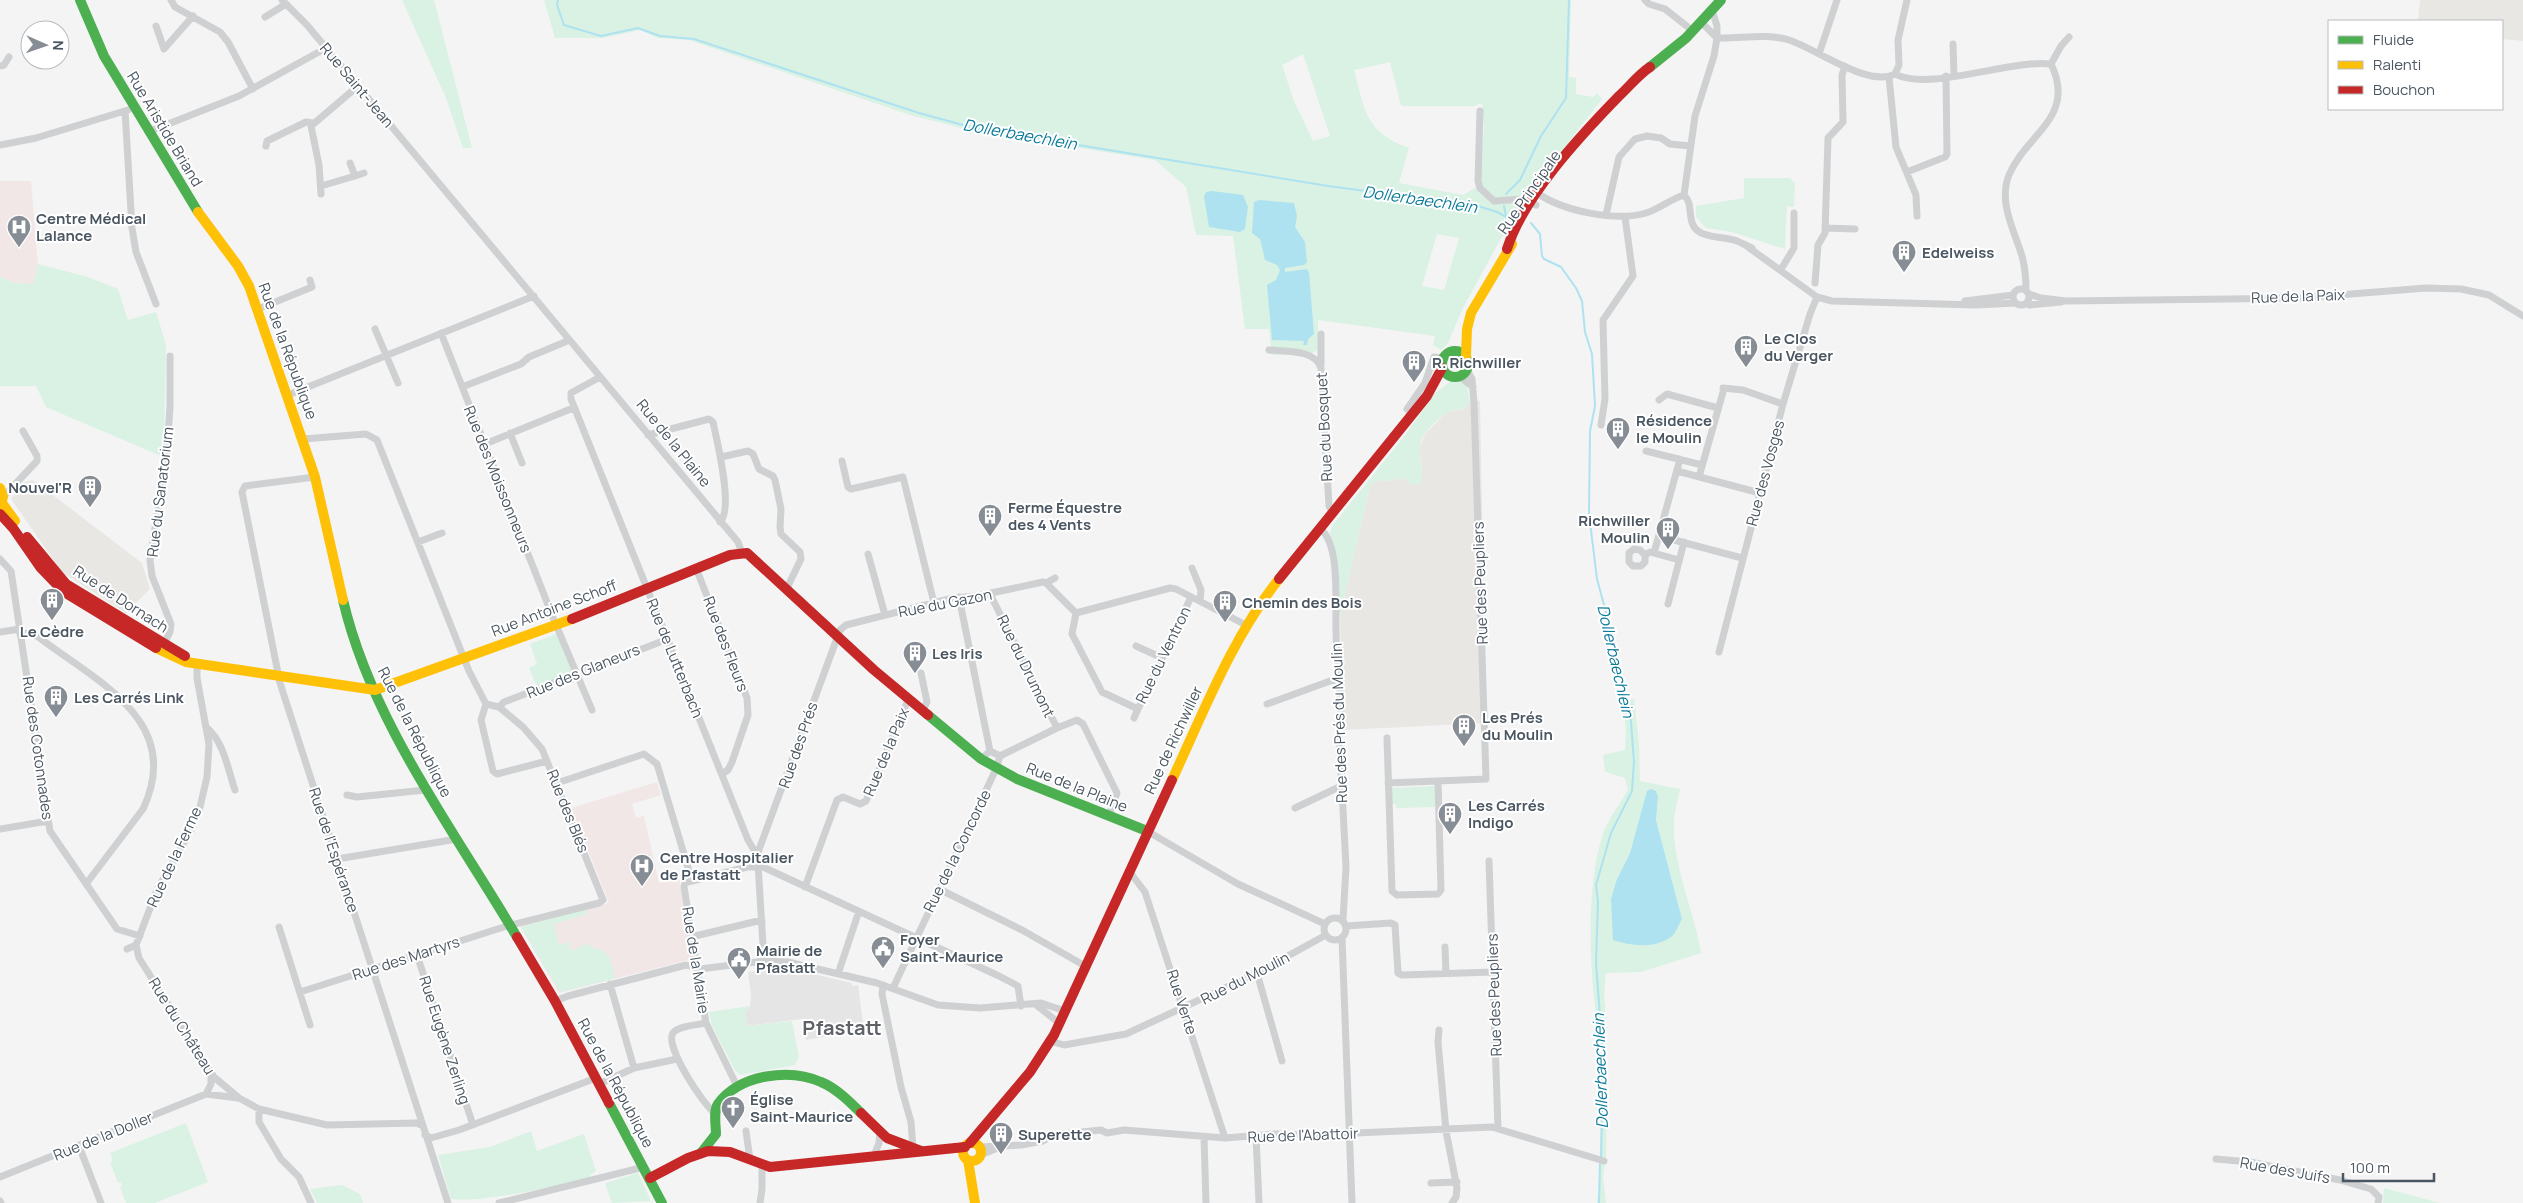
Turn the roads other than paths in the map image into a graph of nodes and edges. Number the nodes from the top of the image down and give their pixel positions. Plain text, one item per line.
1 (80, 0) edge
2 (171, 0) edge
3 (1645, 0) edge
4 (1721, 0) edge
5 (1837, 0) edge
6 (1907, 0) edge
7 (284, 2) edge
8 (1712, 10) junction
9 (193, 16) junction
10 (265, 17) dead end
11 (1702, 22) junction
12 (156, 26) dead end
13 (1693, 31) junction
14 (160, 35) junction
15 (2069, 37) dead end
16 (172, 38) junction
17 (1717, 38) junction
18 (1953, 44) dead end
19 (326, 48) junction
20 (1820, 54) junction
21 (9, 57) dead end
22 (2051, 64) junction
23 (0, 66) edge
24 (1845, 66) junction
25 (1892, 76) junction
26 (1950, 76) junction
27 (358, 86) junction
28 (253, 89) junction
29 (129, 109) junction
30 (1480, 111) dead end
31 (313, 123) junction
32 (148, 132) junction
33 (0, 145) edge
34 (266, 146) dead end
35 (1690, 146) junction
36 (350, 163) dead end
37 (426, 168) joint
38 (1907, 172) junction
39 (364, 173) dead end
40 (355, 176) junction
41 (1684, 195) junction
42 (1537, 199) junction
43 (1794, 213) dead end
44 (1606, 215) junction
45 (1917, 216) dead end
46 (1625, 217) junction
47 (1825, 228) junction
48 (1855, 229) dead end
49 (1748, 247) junction
50 (238, 266) joint
51 (1784, 266) junction
52 (2024, 271) junction
53 (310, 280) dead end
54 (1815, 283) dead end
55 (1810, 292) junction
56 (2015, 292) junction
57 (2027, 292) junction
58 (534, 296) junction
59 (1817, 296) junction
60 (2066, 301) junction
61 (1952, 303) junction
62 (2015, 303) junction
63 (2027, 303) junction
64 (156, 304) dead end
65 (258, 309) junction
66 (2523, 316) edge
67 (1467, 328) junction
68 (374, 330) dead end
69 (441, 334) junction
70 (1321, 334) dead end
71 (565, 342) dead end
72 (1269, 350) dead end
73 (170, 356) dead end
74 (386, 356) junction
75 (1466, 356) junction
76 (1446, 359) junction
77 (1322, 368) junction
78 (1459, 374) junction
79 (600, 377) junction
80 (398, 384) dead end
81 (462, 387) junction
82 (288, 395) junction
83 (1427, 396) junction
84 (1658, 400) dead end
85 (1783, 404) junction
86 (573, 408) junction
87 (1718, 408) junction
88 (1406, 409) dead end
89 (1601, 425) dead end
90 (23, 431) dead end
91 (510, 434) junction
92 (648, 435) junction
93 (303, 439) junction
94 (485, 444) junction
95 (1646, 451) dead end
96 (721, 457) junction
97 (1680, 459) junction
98 (842, 461) dead end
99 (522, 463) dead end
100 (1702, 464) junction
101 (1677, 471) junction
102 (1699, 477) junction
103 (316, 478) junction
104 (1760, 493) junction
105 (1, 499) edge
106 (1333, 514) junction
107 (720, 522) junction
108 (1321, 529) junction
109 (442, 533) dead end
110 (1659, 536) junction
111 (418, 542) junction
112 (1684, 542) junction
113 (742, 553) junction
114 (1654, 553) junction
115 (868, 554) dead end
116 (1645, 555) dead end
117 (0, 558) edge
118 (1742, 558) junction
119 (1679, 560) junction
120 (696, 568) junction
121 (1192, 568) dead end
122 (1055, 578) dead end
123 (1046, 583) junction
124 (787, 588) junction
125 (647, 589) junction
126 (990, 594) junction
127 (959, 597) junction
128 (1191, 597) junction
129 (1200, 601) junction
130 (934, 603) junction
131 (1668, 604) dead end
132 (1076, 613) junction
133 (884, 615) junction
134 (556, 624) junction
135 (1246, 625) junction
136 (20, 631) junction
137 (0, 632) edge
138 (838, 635) junction
139 (668, 639) junction
140 (1136, 646) dead end
141 (162, 648) junction
142 (1719, 652) dead end
143 (1162, 658) junction
144 (464, 659) junction
145 (197, 663) junction
146 (578, 673) junction
147 (921, 673) dead end
148 (278, 676) junction
149 (1340, 680) junction
150 (375, 690) junction
151 (908, 700) junction
152 (486, 704) junction
153 (1267, 704) dead end
154 (499, 707) junction
155 (1138, 709) junction
156 (592, 710) dead end
157 (922, 712) junction
158 (1134, 718) dead end
159 (207, 728) junction
160 (1057, 728) junction
161 (1387, 738) dead end
162 (990, 751) junction
163 (1000, 756) junction
164 (981, 759) junction
165 (547, 761) junction
166 (996, 769) junction
167 (722, 774) junction
168 (1438, 781) junction
169 (557, 783) junction
170 (1388, 783) junction
171 (1341, 786) junction
172 (235, 790) dead end
173 (425, 790) junction
174 (347, 795) dead end
175 (1294, 808) dead end
176 (1109, 816) junction
177 (48, 821) junction
178 (0, 828) edge
179 (1147, 831) junction
180 (457, 838) junction
181 (756, 856) junction
182 (337, 859) junction
183 (1489, 861) dead end
184 (758, 866) junction
185 (1129, 871) junction
186 (692, 881) junction
187 (86, 884) junction
188 (805, 887) junction
189 (939, 889) junction
190 (859, 911) junction
191 (762, 920) junction
192 (1345, 923) junction
193 (1325, 924) junction
194 (511, 926) junction
195 (279, 927) dead end
196 (1326, 935) junction
197 (140, 936) junction
198 (691, 936) junction
199 (916, 937) junction
200 (1342, 938) junction
201 (136, 945) junction
202 (1445, 946) dead end
203 (127, 949) dead end
204 (416, 955) junction
205 (764, 962) junction
206 (1087, 967) junction
207 (696, 968) junction
208 (373, 969) junction
209 (1493, 972) junction
210 (1257, 973) junction
211 (838, 974) junction
212 (1446, 974) junction
213 (610, 984) junction
214 (883, 985) junction
215 (893, 988) junction
216 (300, 992) junction
217 (555, 1001) junction
218 (1035, 1004) junction
219 (1021, 1006) junction
220 (1184, 1008) junction
221 (1064, 1011) junction
222 (706, 1023) junction
223 (1059, 1023) junction
224 (310, 1025) dead end
225 (1439, 1030) dead end
226 (1052, 1038) junction
227 (677, 1059) junction
228 (1282, 1061) dead end
229 (634, 1068) junction
230 (211, 1072) junction
231 (598, 1081) junction
232 (738, 1086) junction
233 (206, 1094) junction
234 (238, 1098) junction
235 (259, 1109) junction
236 (714, 1113) junction
237 (473, 1125) junction
238 (423, 1126) junction
239 (1498, 1128) junction
240 (1446, 1131) junction
241 (746, 1132) dead end
242 (880, 1133) junction
243 (716, 1134) junction
244 (1349, 1134) junction
245 (425, 1135) junction
246 (1256, 1135) junction
247 (1204, 1138) junction
248 (1225, 1138) junction
249 (79, 1146) junction
250 (918, 1150) junction
251 (722, 1151) junction
252 (972, 1151) junction
253 (701, 1153) junction
254 (874, 1158) junction
255 (750, 1160) junction
256 (2216, 1160) dead end
257 (1604, 1161) dead end
258 (668, 1166) junction
259 (762, 1166) junction
260 (644, 1167) junction
261 (0, 1177) edge
262 (650, 1178) junction
263 (1457, 1182) junction
264 (1431, 1183) dead end
265 (2378, 1200) edge
266 (101, 1203) edge
267 (311, 1203) edge
268 (448, 1203) edge
269 (499, 1203) edge
270 (662, 1203) edge
271 (760, 1203) edge
272 (974, 1203) edge
273 (1206, 1203) edge
274 (1259, 1203) edge
275 (1352, 1203) edge
276 (1452, 1203) edge

1 - 29 main road, Rue Aristide Briand
2 - 9 street
3 - 13 street
4 - 8 main road, Rue Principale
5 - 20 street
6 - 25 street
7 - 10 street, Rue Saint-Jean
7 - 19 street, Rue Saint-Jean
8 - 11 main road, Rue Principale
8 - 17 street
9 - 16 street
9 - 28 street
11 - 13 main road, Rue Principale
11 - 17 street
12 - 14 street
13 - 42 main road, Rue Principale
14 - 16 street
14 - 16 street
15 - 22 street
17 - 20 street
17 - 35 street
18 - 26 street
19 - 27 street, Rue Saint-Jean
19 - 28 street
20 - 24 street
21 - 23 street
22 - 26 street
22 - 52 street
24 - 25 street
24 - 47 street
25 - 26 street
25 - 38 street
26 - 38 street
27 - 31 street
27 - 37 street, Rue Saint-Jean
28 - 32 street
29 - 32 main road, Rue Aristide Briand
29 - 33 street
29 - 64 street
30 - 42 street
31 - 34 street
31 - 40 street
32 - 50 main road, Rue Aristide Briand
35 - 41 street
35 - 44 street
36 - 40 street
37 - 58 street, Rue de la Plaine
38 - 45 street
39 - 40 street
41 - 46 street
41 - 49 street
42 - 44 street
42 - 67 main road, Rue Principale
43 - 51 street
44 - 46 street
46 - 89 street
47 - 48 street
47 - 54 street
49 - 51 street
49 - 55 street
50 - 65 main road, Rue de la République
51 - 55 street
52 - 56 street
52 - 57 street
53 - 65 street
55 - 59 street
56 - 57 street, Rue de la Paix
56 - 61 street
56 - 62 street
57 - 60 street, Rue de la Paix
57 - 63 street
58 - 69 street
58 - 79 street, Rue de la Plaine
59 - 61 street
59 - 85 street, Rue des Vosges
60 - 63 street, Rue de la Paix
60 - 66 street, Rue de la Paix
61 - 62 street
62 - 63 street, Rue de la Paix
65 - 82 main road, Rue de la République
67 - 75 main road
67 - 76 main road, Rue de Richwiller
68 - 74 street
69 - 74 street
69 - 81 street, Rue des Moissonneurs
70 - 77 street
71 - 81 street
72 - 77 street, Rue du Bosquet
73 - 141 street, Rue du Sanatorium
74 - 80 street
74 - 82 street
75 - 76 main road
75 - 78 main road
76 - 78 main road
76 - 83 main road, Rue de Richwiller
76 - 88 street
77 - 106 street, Rue du Bosquet
78 - 83 main road, Rue de Richwiller
78 - 168 street, Rue des Peupliers
79 - 86 street
79 - 92 street, Rue de la Plaine
81 - 94 street, Rue des Moissonneurs
82 - 93 main road, Rue de la République
83 - 106 main road, Rue de Richwiller
84 - 87 street
85 - 87 street
85 - 104 street, Rue des Vosges
86 - 91 street
86 - 125 street, Rue de Lutterbach
87 - 100 street
90 - 105 street, Rue de Dornach
91 - 94 street
91 - 99 street
92 - 96 street
92 - 107 street, Rue de la Plaine
93 - 103 main road, Rue de la République
93 - 111 street
94 - 134 street, Rue des Moissonneurs
95 - 97 street
96 - 107 street
96 - 124 street
97 - 100 street
97 - 101 street
98 - 130 street
100 - 102 street
101 - 102 street
101 - 110 street
102 - 104 street
103 - 148 street, Rue de l'Espérance
103 - 150 main road, Rue de la République
104 - 118 street, Rue des Vosges
105 - 141 main road, Rue de Dornach
106 - 108 main road, Rue de Richwiller
107 - 113 street, Rue de la Plaine
108 - 135 main road, Rue de Richwiller
108 - 149 street, Rue des Prés du Moulin
109 - 111 street
110 - 112 street
110 - 114 street
111 - 144 street
112 - 118 street
112 - 119 street
113 - 120 main road, Rue Antoine Schoff
113 - 124 main road, Rue de la Plaine
114 - 116 street
114 - 119 street
115 - 133 street
117 - 136 street, Rue des Cotonnades
118 - 142 street, Rue des Vosges
119 - 131 street
120 - 125 main road, Rue Antoine Schoff
120 - 167 street, Rue des Fleurs
121 - 129 street
122 - 123 street, Rue du Gazon
123 - 126 street, Rue du Gazon
123 - 132 street
124 - 138 main road, Rue de la Plaine
125 - 134 main road, Rue Antoine Schoff
125 - 139 street, Rue de Lutterbach
126 - 127 street, Rue du Gazon
126 - 160 street, Rue du Drumont
127 - 130 street, Rue du Gazon
127 - 162 street
128 - 129 street
128 - 132 street
128 - 143 street, Rue du Ventron
129 - 135 street
130 - 133 street, Rue du Gazon
132 - 155 street, Rue du Ventron
133 - 138 street, Rue du Gazon
134 - 144 main road, Rue Antoine Schoff
134 - 146 street, Rue des Moissonneurs
135 - 179 main road, Rue de Richwiller
136 - 137 street
136 - 177 street, Rue des Cotonnades
136 - 187 street
138 - 151 main road, Rue de la Plaine
138 - 181 street, Rue des Prés
139 - 146 street, Rue des Glaneurs
139 - 167 street, Rue de Lutterbach
140 - 143 street
141 - 145 main road, Rue de Dornach
143 - 155 street, Rue du Ventron
144 - 150 main road, Rue Antoine Schoff
144 - 152 street
145 - 148 main road, Rue de Dornach
145 - 159 street
146 - 154 street, Rue des Glaneurs
146 - 156 street, Rue des Moissonneurs
147 - 157 street
148 - 150 main road, Rue de Dornach
148 - 182 street, Rue de l'Espérance
149 - 153 street
149 - 171 street, Rue des Prés du Moulin
150 - 173 main road, Rue de la République
151 - 157 main road, Rue de la Plaine
151 - 188 street, Rue de la Paix
152 - 154 street, Rue des Blés
152 - 165 street
154 - 165 street, Rue des Blés
155 - 158 street
157 - 164 main road, Rue de la Plaine
159 - 172 street
159 - 197 street, Rue de la Ferme
160 - 163 street
160 - 176 street, Rue du Drumont
161 - 170 street
162 - 163 street
162 - 164 street
163 - 166 street
164 - 166 main road, Rue de la Plaine
165 - 169 street, Rue des Blés
166 - 176 main road, Rue de la Plaine
166 - 189 street, Rue de la Concorde
167 - 181 street, Rue de Lutterbach
168 - 170 street
168 - 170 street
169 - 186 street
169 - 194 street, Rue des Blés
171 - 175 street
171 - 192 street, Rue des Prés du Moulin
173 - 174 street
173 - 180 main road, Rue de la République
176 - 179 main road, Rue de la Plaine
177 - 178 street
177 - 187 street, Rue des Cotonnades
179 - 185 main road, Rue de Richwiller
179 - 193 street
180 - 182 street
180 - 194 main road, Rue de la République
181 - 184 street, Rue de Lutterbach
182 - 208 street, Rue de l'Espérance
183 - 209 street, Rue des Peupliers
184 - 186 street
184 - 188 street
184 - 191 street, Rue de Lutterbach
185 - 206 main road, Rue de Richwiller
185 - 220 street, Rue Verte
186 - 198 street, Rue de la Mairie
187 - 197 street, Rue des Cotonnades
188 - 190 street
189 - 199 street, Rue de la Concorde
189 - 206 street
190 - 199 street
190 - 211 street
191 - 198 street
191 - 205 street, Rue de Lutterbach
192 - 193 street
192 - 200 street
192 - 212 street
193 - 196 street
194 - 204 street, Rue des Martyrs
194 - 217 main road, Rue de la République
195 - 216 street
196 - 200 street
196 - 210 street, Rue du Moulin
197 - 201 street, Rue de la Ferme
198 - 207 street, Rue de la Mairie
199 - 215 street, Rue de la Concorde
199 - 219 street
200 - 244 street
201 - 203 street
201 - 230 street, Rue du Château
202 - 212 street
204 - 208 street, Rue des Martyrs
204 - 237 street, Rue Eugène Zerling
205 - 207 street
205 - 211 street
206 - 221 main road, Rue de Richwiller
207 - 213 street
207 - 222 street, Rue de la Mairie
208 - 216 street, Rue des Martyrs
208 - 238 street, Rue de l'Espérance
209 - 212 street
209 - 239 street, Rue des Peupliers
210 - 220 street, Rue du Moulin
210 - 228 street
211 - 214 street
213 - 217 street
213 - 229 street
214 - 215 street
214 - 250 street
215 - 219 street
216 - 224 street
217 - 231 main road, Rue de la République
218 - 219 street
218 - 221 street
218 - 223 street
220 - 226 street, Rue du Moulin
220 - 248 street, Rue Verte
221 - 223 main road, Rue de Richwiller
222 - 227 street
222 - 232 street, Rue de la Mairie
223 - 226 main road, Rue de Richwiller
225 - 240 street
226 - 252 main road, Rue de Richwiller
227 - 229 street
227 - 236 street
229 - 231 street
230 - 233 street
230 - 234 street, Rue du Château
231 - 237 street
231 - 260 main road, Rue de la République
232 - 236 main road
232 - 242 main road
233 - 234 street, Rue du Château
233 - 249 street, Rue de la Doller
234 - 235 street, Rue du Château
235 - 238 street, Rue du Château
235 - 267 street
236 - 243 main road
237 - 245 street
238 - 245 street, Rue de l'Espérance
239 - 240 street, Rue de l'Abattoir
239 - 257 street, Rue de l'Abattoir
240 - 244 street, Rue de l'Abattoir
240 - 263 street
241 - 255 street
242 - 250 main road
242 - 254 street
243 - 251 street
243 - 253 main road
244 - 246 street, Rue de l'Abattoir
244 - 275 street
245 - 268 street, Rue de l'Espérance
246 - 248 street, Rue de l'Abattoir
246 - 274 street
247 - 248 street, Rue de l'Abattoir
247 - 252 street, Rue de l'Abattoir
247 - 273 street
249 - 261 street, Rue de la Doller
249 - 266 street
250 - 252 main road
250 - 254 main road
251 - 253 main road
251 - 255 main road
252 - 272 main road
253 - 258 main road
254 - 259 main road
255 - 259 main road
256 - 265 street, Rue des Juifs
258 - 260 main road
258 - 262 main road
259 - 271 street
260 - 262 main road, Rue de la République
260 - 269 street
262 - 270 main road, Rue de la République
263 - 264 street
263 - 276 street

